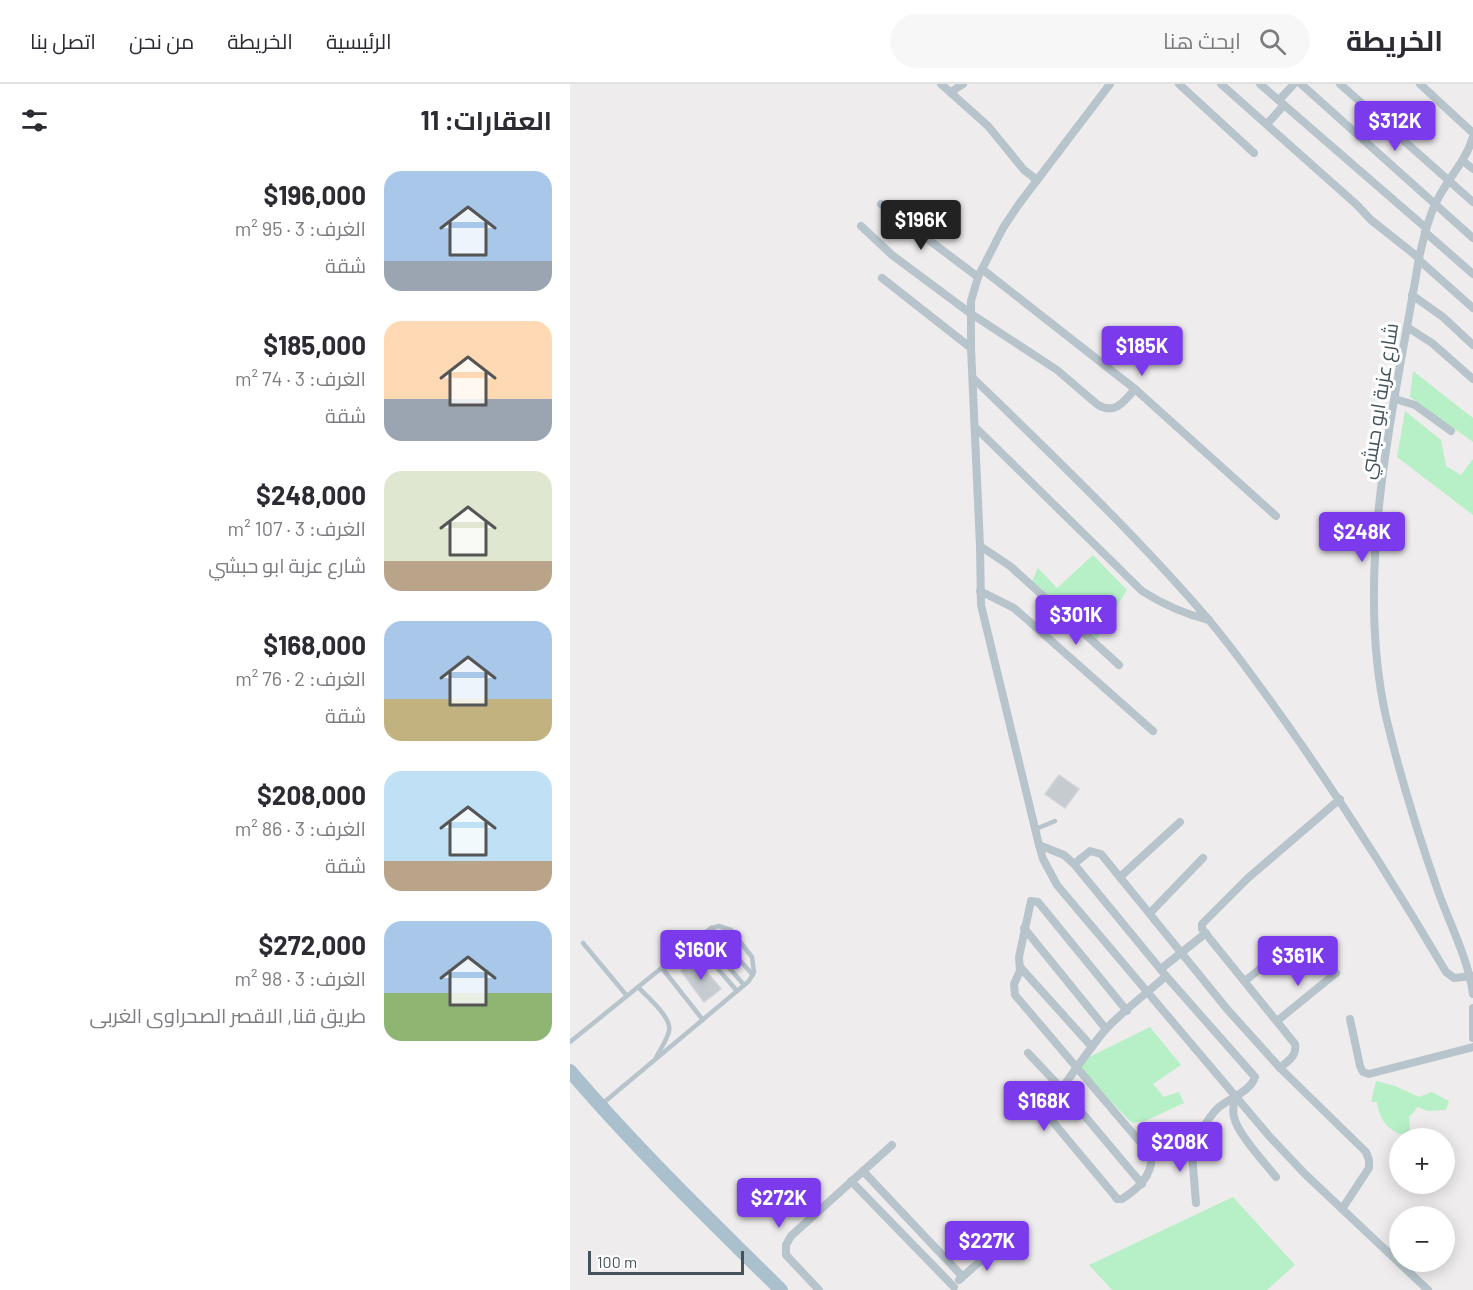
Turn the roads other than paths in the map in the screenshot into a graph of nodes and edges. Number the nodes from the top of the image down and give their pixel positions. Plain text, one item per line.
1 (941, 84) edge
2 (963, 84) edge
3 (1110, 84) edge
4 (1179, 84) edge
5 (1221, 84) edge
6 (1260, 84) edge
7 (1301, 84) edge
8 (1340, 84) edge
9 (1420, 84) edge
10 (951, 92) junction
11 (1282, 103) junction
12 (1267, 124) junction
13 (1473, 135) edge
14 (1254, 153) dead end
15 (1463, 161) junction
16 (1473, 169) edge
17 (1037, 180) junction
18 (1449, 181) junction
19 (1473, 202) edge
20 (881, 204) dead end
21 (1435, 205) junction
22 (861, 226) dead end
23 (1425, 230) junction
24 (1473, 238) edge
25 (1419, 259) junction
26 (980, 273) junction
27 (1473, 274) edge
28 (882, 278) dead end
29 (1412, 295) junction
30 (1473, 308) edge
31 (970, 313) junction
32 (1407, 327) junction
33 (1473, 345) edge
34 (971, 348) junction
35 (973, 378) junction
36 (1473, 379) edge
37 (1134, 389) junction
38 (1395, 399) junction
39 (975, 427) junction
40 (1450, 431) dead end
41 (1276, 516) dead end
42 (980, 546) junction
43 (980, 591) junction
44 (1209, 620) junction
45 (1119, 665) dead end
46 (1153, 731) dead end
47 (1341, 799) junction
48 (1055, 821) dead end
49 (1180, 822) dead end
50 (1035, 830) junction
51 (1039, 845) junction
52 (1203, 858) dead end
53 (1074, 864) junction
54 (1120, 877) junction
55 (1150, 913) junction
56 (711, 928) junction
57 (1024, 928) junction
58 (1206, 933) junction
59 (702, 936) junction
60 (694, 941) junction
61 (583, 943) dead end
62 (1287, 947) dead end
63 (1181, 953) junction
64 (662, 968) junction
65 (1021, 968) junction
66 (1164, 972) junction
67 (1336, 973) dead end
68 (753, 975) junction
69 (1471, 976) edge
70 (1245, 981) junction
71 (744, 985) junction
72 (638, 987) junction
73 (737, 991) junction
74 (1147, 992) junction
75 (1473, 994) edge
76 (627, 996) junction
77 (1473, 1008) edge
78 (1127, 1011) junction
79 (1350, 1019) dead end
80 (703, 1020) junction
81 (1277, 1021) junction
82 (1106, 1029) junction
83 (1473, 1038) edge
84 (570, 1042) edge
85 (1092, 1047) junction
86 (1473, 1047) edge
87 (1028, 1053) dead end
88 (655, 1060) junction
89 (1078, 1067) junction
90 (1280, 1068) junction
91 (570, 1071) edge
92 (1062, 1089) junction
93 (1235, 1097) junction
94 (600, 1106) junction
95 (1191, 1141) junction
96 (892, 1145) dead end
97 (1152, 1156) junction
98 (863, 1171) junction
99 (1276, 1177) dead end
100 (852, 1181) junction
101 (1142, 1184) junction
102 (1196, 1203) dead end
103 (1342, 1209) junction
104 (995, 1248) dead end
105 (962, 1276) junction
106 (953, 1289) edge
107 (781, 1290) edge
108 (819, 1290) edge
109 (1428, 1290) edge

1 - 10 street
2 - 10 street
3 - 17 street
4 - 14 street
5 - 12 street
6 - 11 street
7 - 11 street
7 - 21 street
8 - 18 street
9 - 13 street
10 - 17 street
11 - 12 street
11 - 23 street
12 - 25 street
13 - 15 street, شارع عزبة ابو حبشي
15 - 16 street
15 - 18 street, شارع عزبة ابو حبشي
17 - 26 street
18 - 19 street
18 - 21 street, شارع عزبة ابو حبشي
20 - 26 street
21 - 23 street, شارع عزبة ابو حبشي
21 - 24 street
22 - 31 street
23 - 25 street, شارع عزبة ابو حبشي
23 - 27 street
25 - 29 street, شارع عزبة ابو حبشي
25 - 30 street
26 - 31 street
26 - 37 street
28 - 34 street
29 - 32 street, شارع عزبة ابو حبشي
29 - 33 street
31 - 34 street
31 - 37 street
32 - 36 street
32 - 38 street, شارع عزبة ابو حبشي
34 - 35 street
35 - 39 street
35 - 44 street
37 - 41 street
38 - 40 street
38 - 69 street, شارع عزبة ابو حبشي
39 - 42 street
39 - 44 street
42 - 43 street
42 - 45 street
43 - 46 street
43 - 50 street
44 - 47 street
47 - 58 street
47 - 69 street
48 - 50 lane
49 - 54 street
50 - 51 street
51 - 53 street
51 - 74 street
52 - 55 street
53 - 54 street
53 - 66 street
54 - 55 street
55 - 63 street
56 - 59 lane
56 - 68 lane
56 - 68 lane
57 - 65 street
57 - 78 street
57 - 82 street
58 - 63 street
58 - 70 street
59 - 60 lane
59 - 71 lane
60 - 64 lane
60 - 73 lane
61 - 76 lane
62 - 70 street
63 - 66 street
63 - 90 street
64 - 72 lane
64 - 80 lane
65 - 85 street
65 - 89 street
66 - 74 street
66 - 93 street
67 - 81 street
68 - 71 lane
69 - 75 street, شارع عزبة ابو حبشي
70 - 81 street
71 - 73 lane
72 - 76 lane
72 - 88 lane
73 - 80 lane
74 - 78 street
74 - 93 street
76 - 84 lane
77 - 83 street
78 - 82 street
79 - 86 street
80 - 88 lane
81 - 90 street
82 - 85 street
85 - 89 street
87 - 92 street
88 - 94 lane
89 - 92 street
89 - 97 street
90 - 103 street
91 - 94 main road
92 - 101 street
92 - 101 street
93 - 95 street
93 - 99 street
93 - 103 street
94 - 107 main road
95 - 97 street
95 - 102 street
96 - 98 street
97 - 101 street
98 - 100 street
98 - 105 street
100 - 106 street
100 - 108 street
103 - 109 street
104 - 105 street
105 - 106 street

